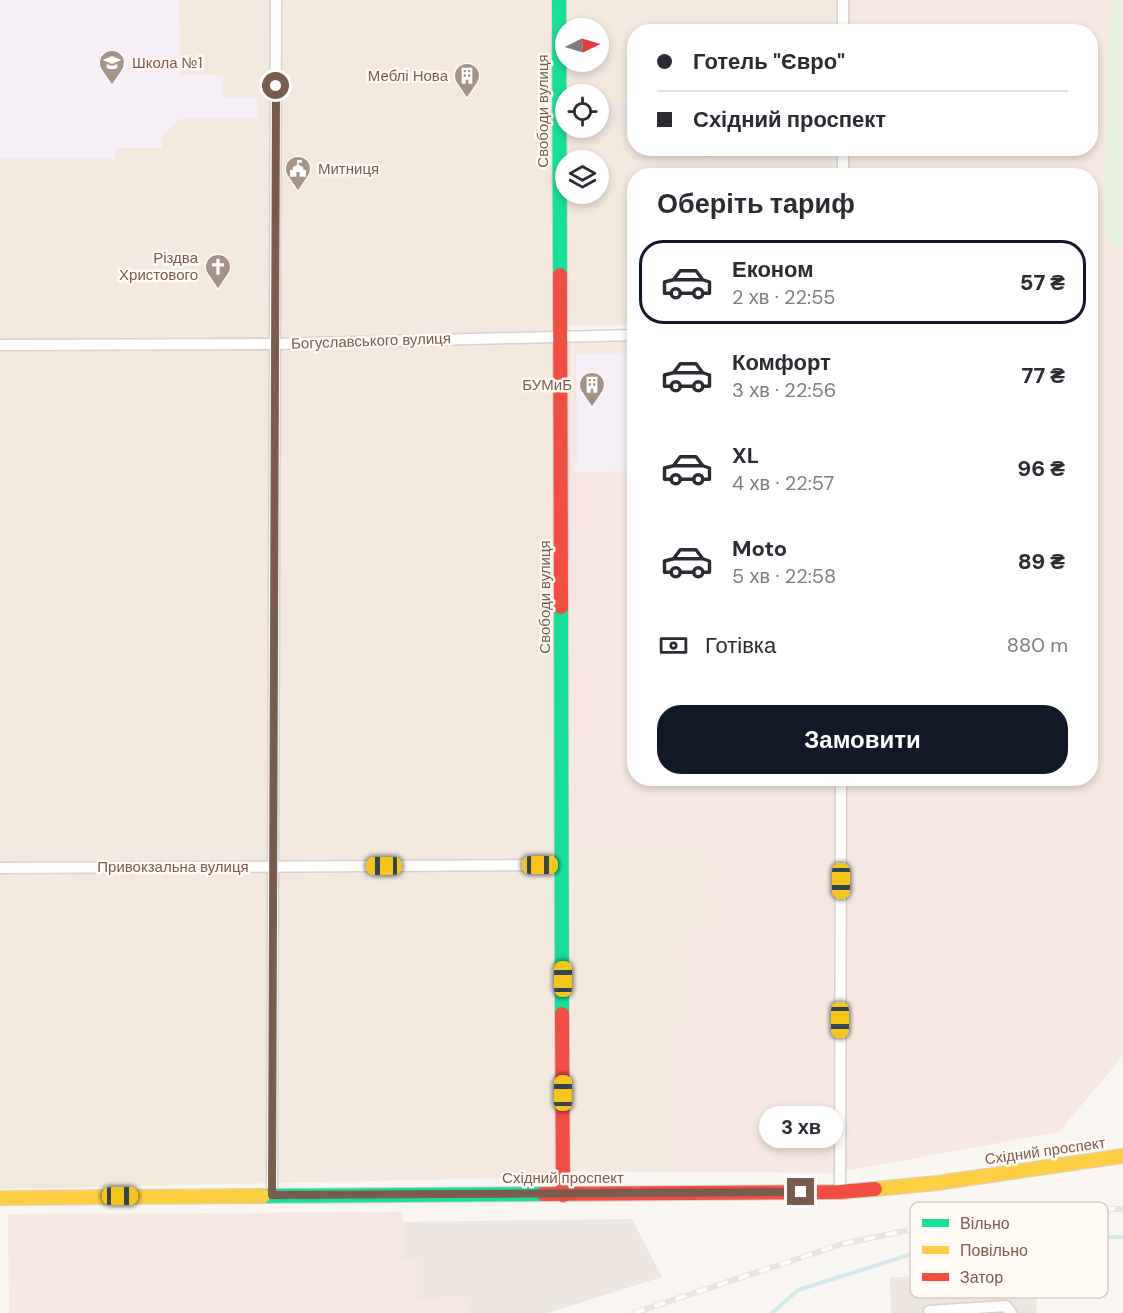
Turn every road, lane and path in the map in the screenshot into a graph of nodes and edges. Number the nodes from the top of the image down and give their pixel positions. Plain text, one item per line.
1 (276, 0) edge
2 (559, 0) edge
3 (843, 0) edge
4 (843, 24) edge
5 (627, 335) edge
6 (561, 336) junction
7 (275, 344) junction
8 (0, 345) edge
9 (842, 786) edge
10 (562, 865) junction
11 (273, 867) junction
12 (0, 868) edge
13 (1123, 1156) edge
14 (840, 1192) junction
15 (563, 1194) junction
16 (272, 1195) junction
17 (0, 1198) edge
18 (929, 1311) dead end
19 (1011, 1313) edge

1 - 7 street
2 - 6 main road, Свободи вулиця
3 - 4 street
5 - 6 street, Богуславського вулиця
6 - 7 street, Богуславського вулиця
6 - 10 main road, Свободи вулиця
7 - 8 street, Богуславського вулиця
7 - 11 street
9 - 14 street
10 - 11 street, Привокзальна вулиця
10 - 15 main road, Свободи вулиця
11 - 12 street, Привокзальна вулиця
11 - 16 street
13 - 14 main road, Східний проспект
14 - 15 main road, Східний проспект
15 - 16 main road, Східний проспект
16 - 17 main road, Східний проспект
18 - 19 street

